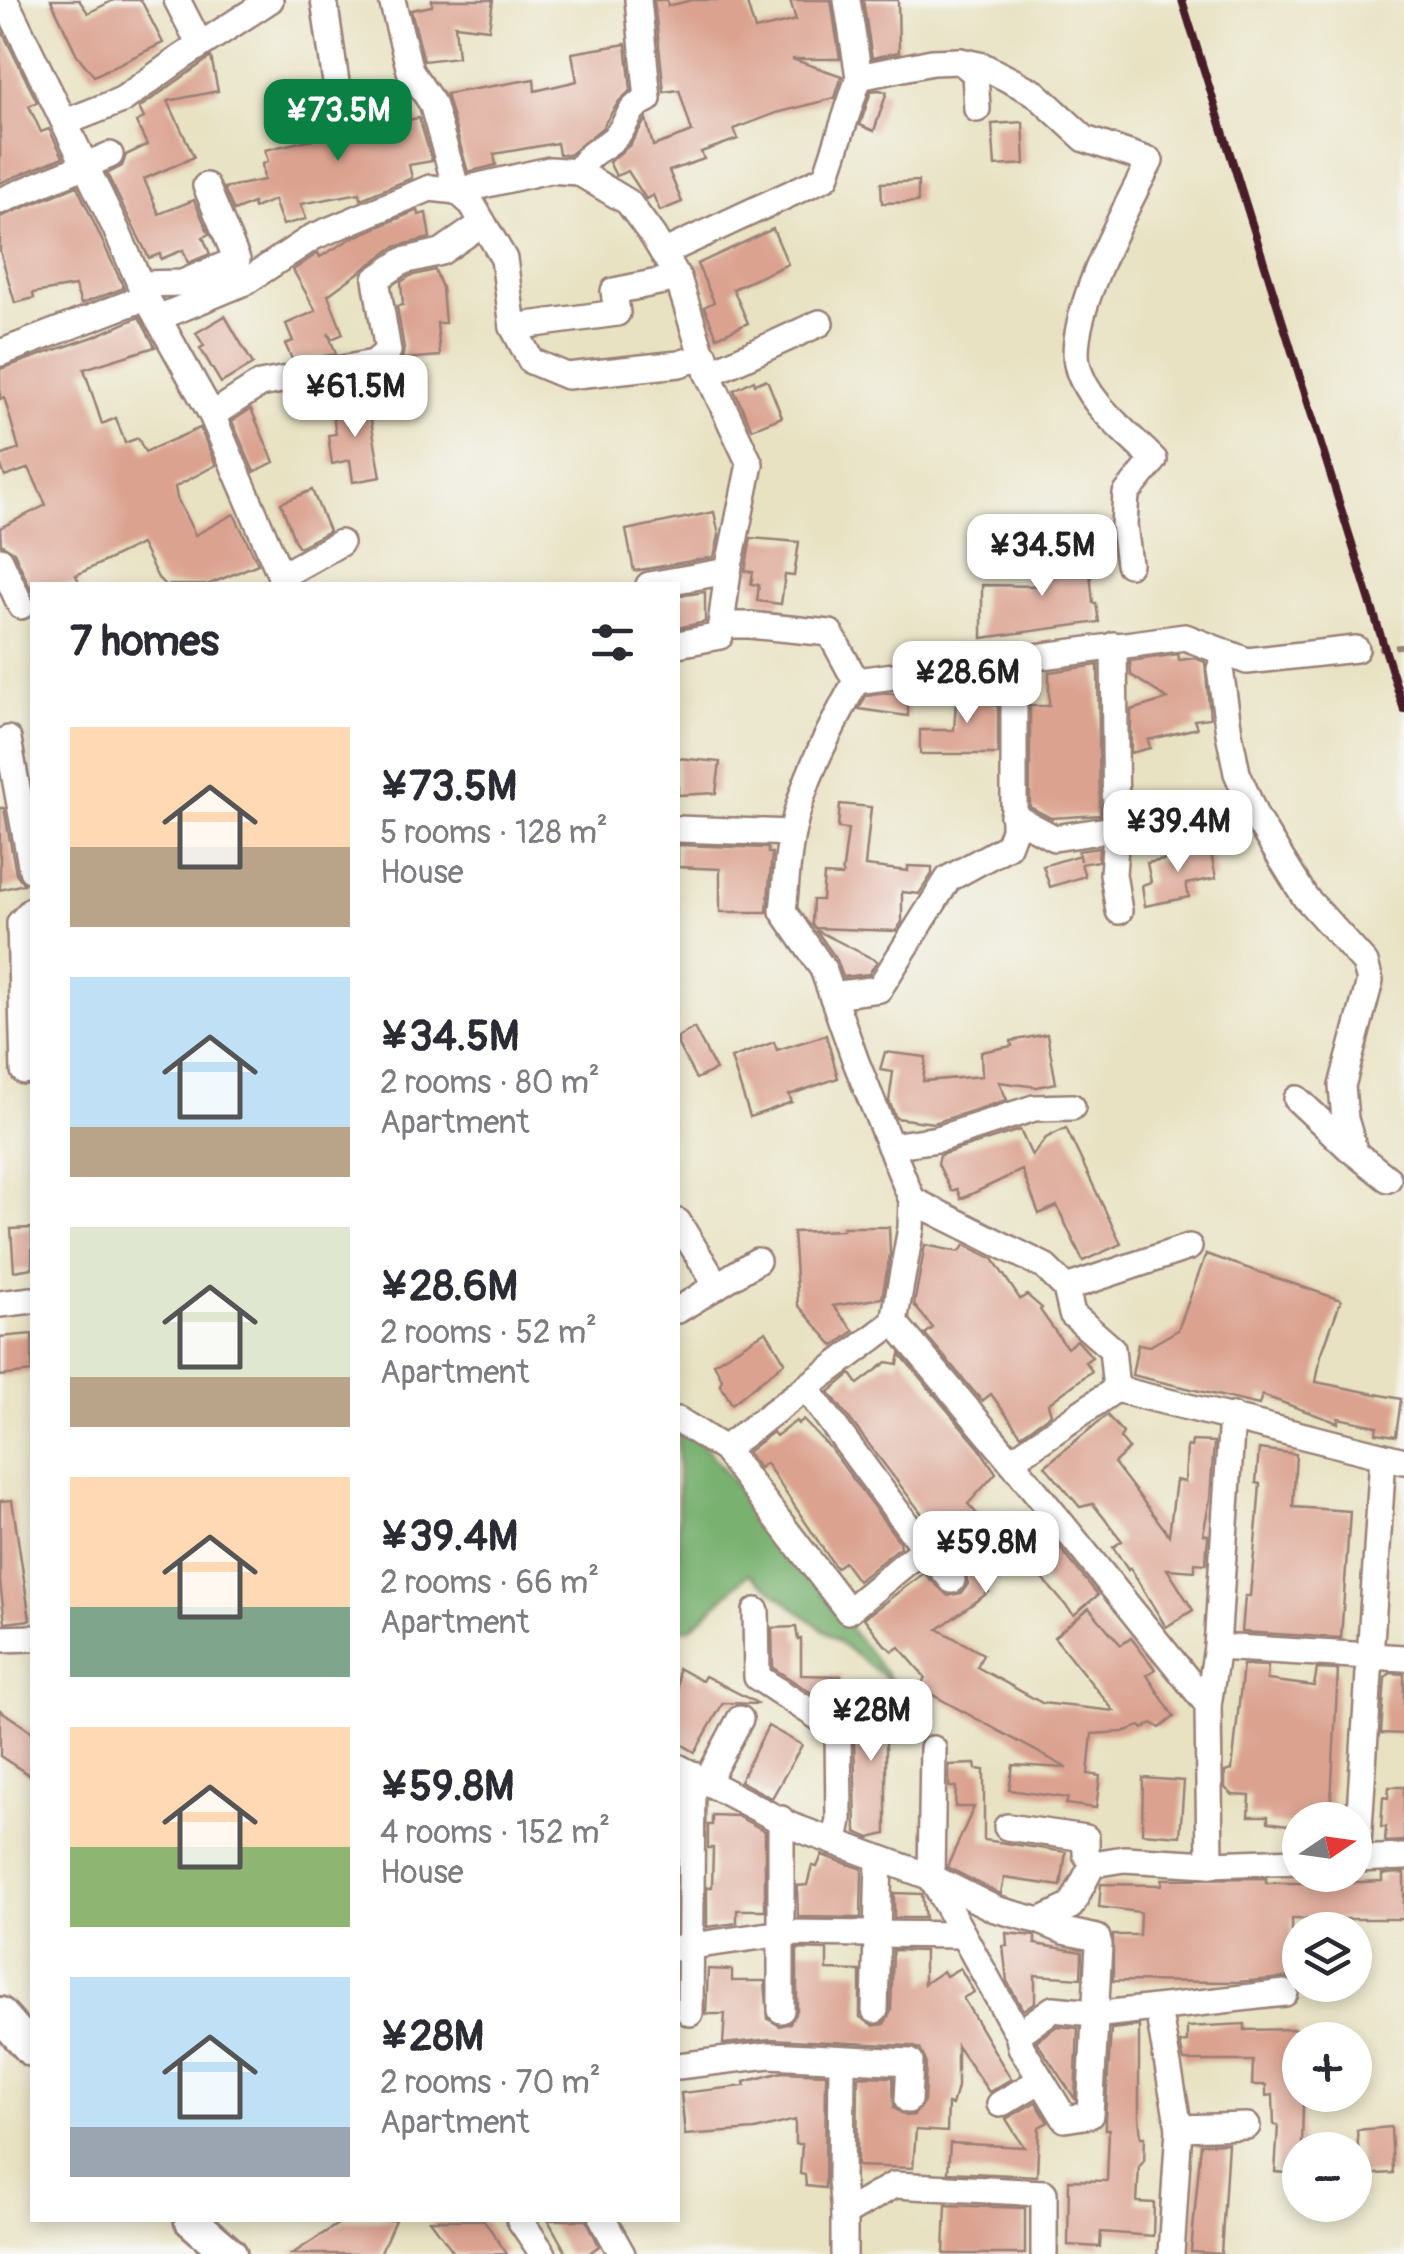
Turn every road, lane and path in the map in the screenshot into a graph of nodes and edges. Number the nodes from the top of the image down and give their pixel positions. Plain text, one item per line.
1 (5, 0) edge
2 (176, 0) edge
3 (270, 0) edge
4 (324, 0) edge
5 (392, 0) edge
6 (638, 0) edge
7 (847, 0) edge
8 (200, 44) junction
9 (960, 61) junction
10 (860, 76) junction
11 (977, 109) dead end
12 (340, 110) dead end
13 (66, 122) junction
14 (98, 160) junction
15 (578, 172) junction
16 (206, 186) dead end
17 (457, 192) junction
18 (0, 200) edge
19 (483, 223) junction
20 (663, 253) junction
21 (678, 278) junction
22 (148, 300) junction
23 (820, 323) dead end
24 (513, 327) junction
25 (0, 354) edge
26 (707, 365) junction
27 (212, 415) junction
28 (340, 543) dead end
29 (0, 560) edge
30 (1129, 564) dead end
31 (728, 570) junction
32 (281, 581) edge
33 (665, 582) edge
34 (21, 606) dead end
35 (722, 625) junction
36 (680, 644) edge
37 (1114, 645) junction
38 (1356, 649) dead end
39 (1227, 656) junction
40 (1014, 659) junction
41 (856, 681) junction
42 (8, 738) dead end
43 (1014, 816) junction
44 (680, 828) edge
45 (792, 833) junction
46 (1116, 833) junction
47 (30, 859) edge
48 (1119, 911) dead end
49 (30, 912) edge
50 (832, 995) junction
51 (19, 1070) edge
52 (1297, 1099) dead end
53 (1072, 1107) dead end
54 (890, 1146) junction
55 (1356, 1153) junction
56 (1388, 1179) dead end
57 (912, 1200) junction
58 (680, 1225) edge
59 (1189, 1247) dead end
60 (757, 1262) dead end
61 (717, 1286) junction
62 (1066, 1288) junction
63 (30, 1300) edge
64 (0, 1304) edge
65 (680, 1309) edge
66 (894, 1322) junction
67 (1116, 1389) junction
68 (808, 1390) junction
69 (1232, 1416) junction
70 (680, 1421) edge
71 (724, 1449) junction
72 (1394, 1458) edge
73 (1011, 1461) junction
74 (924, 1548) junction
75 (952, 1580) dead end
76 (756, 1612) dead end
77 (30, 1638) edge
78 (0, 1640) edge
79 (1217, 1647) junction
80 (1370, 1656) junction
81 (1404, 1658) edge
82 (1208, 1706) junction
83 (740, 1718) dead end
84 (933, 1750) dead end
85 (692, 1774) edge
86 (1360, 1802) edge
87 (781, 1819) junction
88 (1007, 1827) dead end
89 (835, 1842) junction
90 (1404, 1857) edge
91 (1372, 1858) edge
92 (878, 1859) junction
93 (1282, 1862) edge
94 (1093, 1864) junction
95 (1210, 1864) junction
96 (931, 1878) junction
97 (1040, 1921) junction
98 (783, 1933) junction
99 (876, 1935) junction
100 (963, 1935) junction
101 (684, 1948) edge
102 (1282, 1994) edge
103 (1158, 2009) junction
104 (781, 2010) dead end
105 (875, 2010) dead end
106 (690, 2012) dead end
107 (0, 2014) edge
108 (1096, 2014) junction
109 (1018, 2034) junction
110 (30, 2048) edge
111 (842, 2060) junction
112 (680, 2066) edge
113 (1042, 2080) junction
114 (908, 2100) dead end
115 (1000, 2104) dead end
116 (1247, 2126) dead end
117 (1179, 2128) junction
118 (844, 2214) junction
119 (193, 2222) edge
120 (521, 2222) edge
121 (604, 2222) edge
122 (230, 2254) edge
123 (543, 2254) edge
124 (622, 2254) edge
125 (844, 2254) edge
126 (1044, 2254) edge
127 (1172, 2254) edge

1 - 13 street
2 - 8 street
3 - 8 street
4 - 12 street
5 - 17 street
6 - 15 street
7 - 10 street
8 - 13 street
9 - 10 street
9 - 11 street
9 - 30 street
10 - 20 street
13 - 14 street
14 - 18 street
14 - 22 street
15 - 17 street
15 - 20 street
16 - 22 street
17 - 19 street
17 - 22 street
19 - 24 street
19 - 27 street
20 - 21 street
21 - 24 street
21 - 26 street
22 - 25 street
22 - 27 street
23 - 26 street
24 - 26 street
26 - 31 street
27 - 32 street
28 - 32 street
29 - 34 street
31 - 33 street
31 - 35 street
35 - 36 street
35 - 41 street
37 - 39 street
37 - 40 street
37 - 46 street
38 - 39 street
39 - 55 street
40 - 41 street
40 - 43 street
41 - 45 street
42 - 47 street
43 - 46 street
43 - 50 street
44 - 45 street
45 - 50 street
46 - 48 street
49 - 51 street
50 - 54 street
52 - 55 street
53 - 54 street
54 - 57 street
55 - 56 street
57 - 62 street
57 - 66 street
58 - 61 street
59 - 62 street
60 - 61 street
61 - 65 street
62 - 67 street
63 - 64 street
66 - 68 street
66 - 73 street
67 - 69 street
67 - 73 street
68 - 71 street
68 - 74 street
69 - 72 street
69 - 79 street
70 - 71 street
71 - 74 street
72 - 80 street
73 - 82 street
74 - 75 street
76 - 89 street
77 - 78 street
79 - 80 street
79 - 82 street
80 - 81 street
80 - 86 street
82 - 95 street
83 - 85 street
84 - 96 street
85 - 87 street
85 - 101 street
87 - 89 street
87 - 98 street
88 - 94 street
89 - 92 street
90 - 91 street
92 - 96 street
92 - 99 street
93 - 95 street
94 - 95 street
94 - 97 street
96 - 97 street
96 - 100 street
97 - 108 street
98 - 99 street
98 - 101 street
98 - 104 street
99 - 100 street
99 - 105 street
100 - 109 street
101 - 106 street
102 - 103 street
103 - 108 street
103 - 117 street
107 - 110 main road
108 - 109 street
108 - 113 street
109 - 113 street
111 - 112 street
111 - 114 street
111 - 118 street
113 - 115 street
116 - 117 street
117 - 127 street
118 - 125 street
118 - 126 street
119 - 122 main road
120 - 123 street
121 - 124 street

